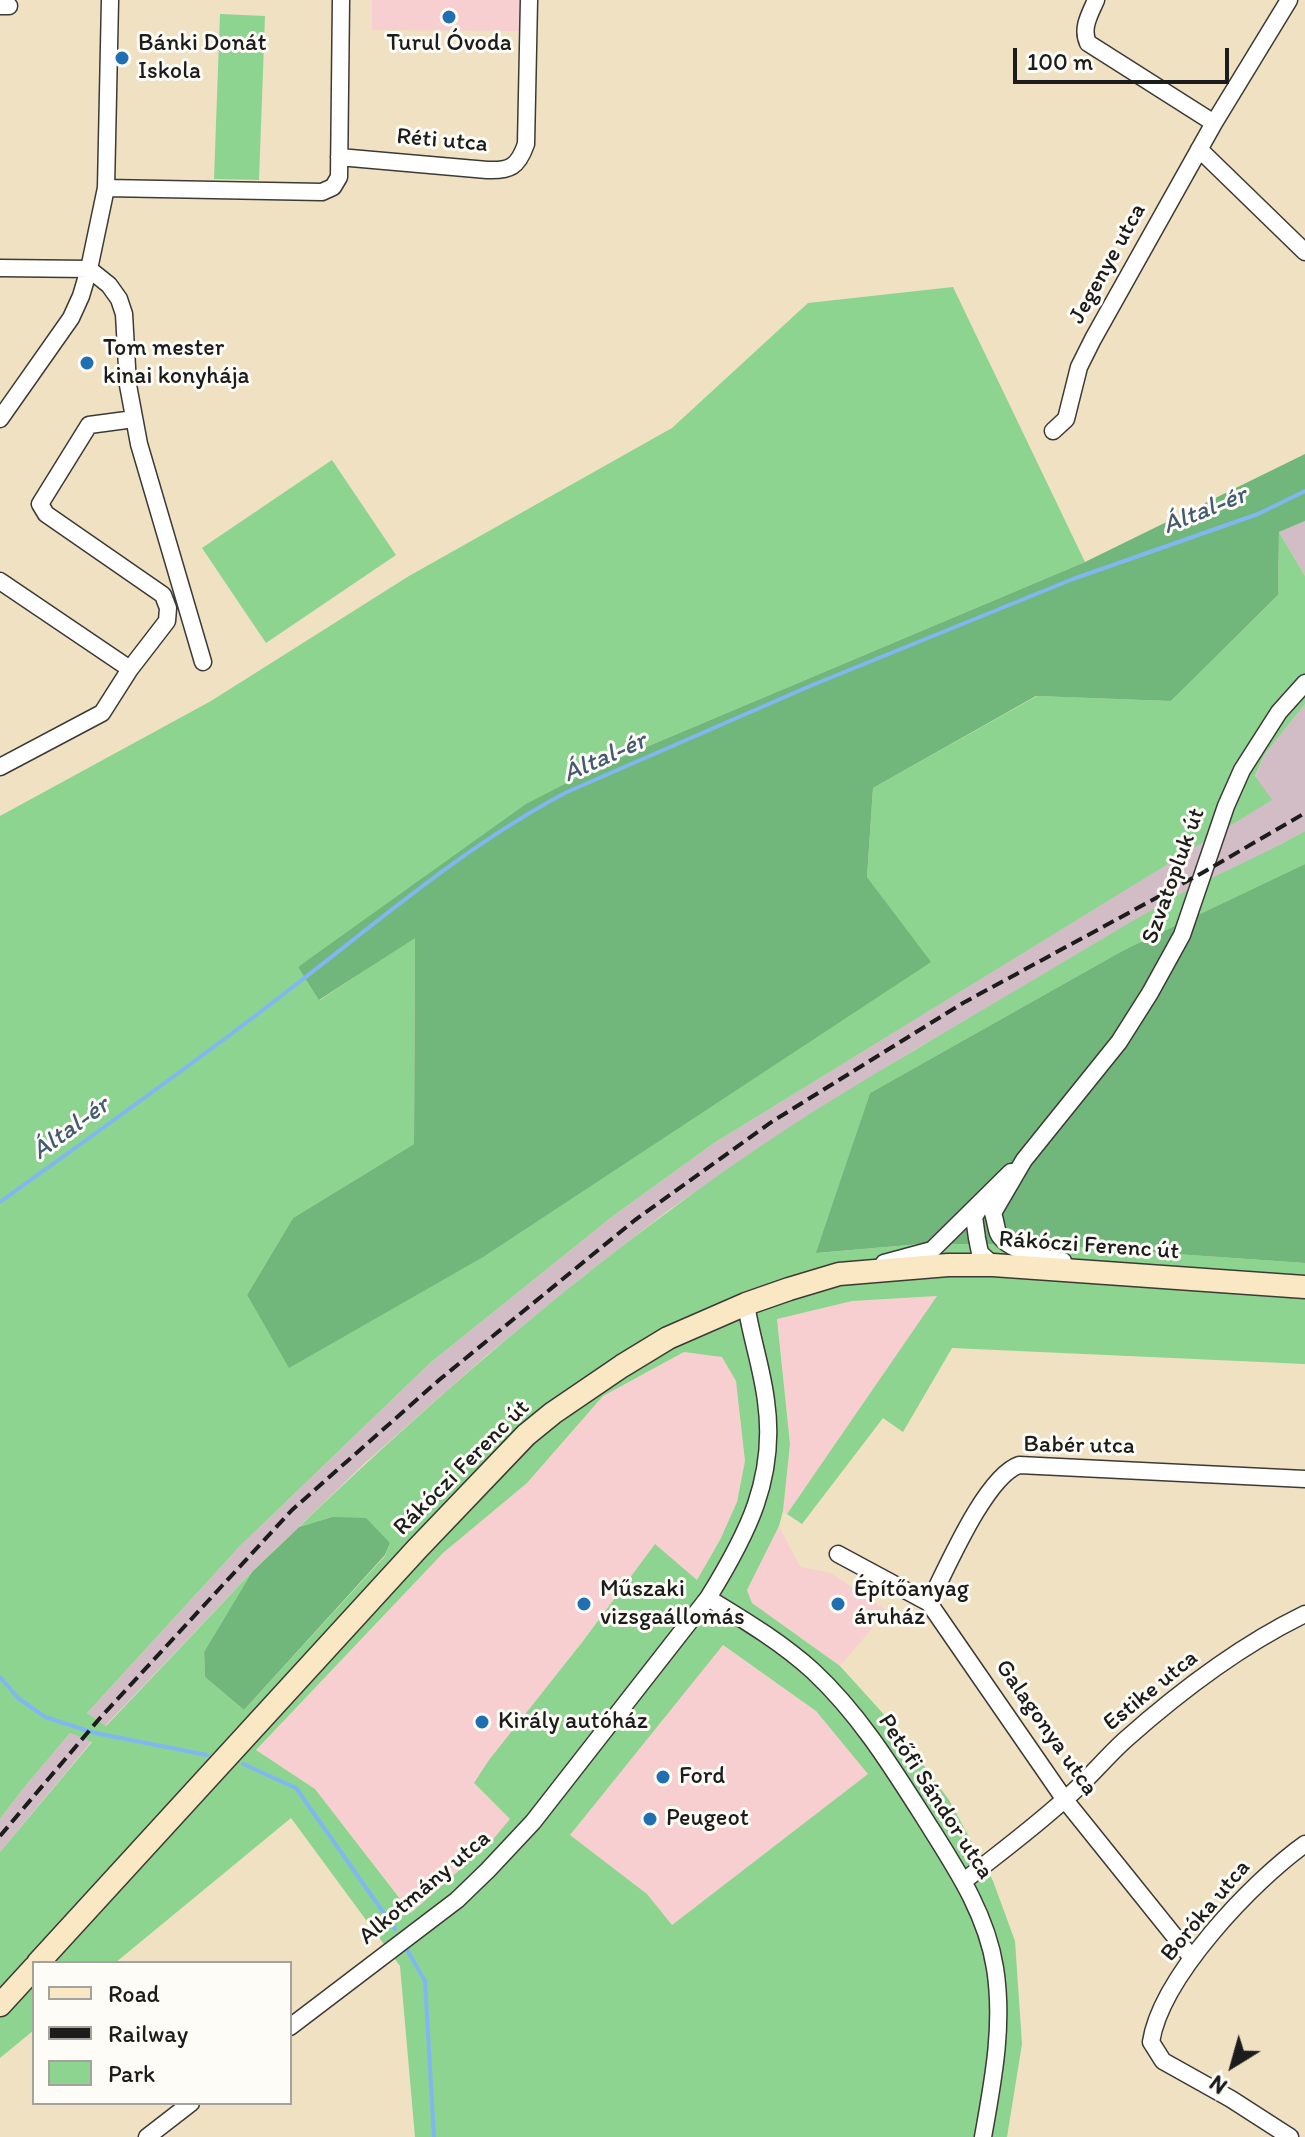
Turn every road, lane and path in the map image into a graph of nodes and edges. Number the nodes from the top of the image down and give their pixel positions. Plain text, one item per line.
1 (110, 0) edge
2 (341, 0) edge
3 (529, 0) edge
4 (1096, 0) edge
5 (1289, 0) edge
6 (1214, 123) junction
7 (1199, 149) junction
8 (339, 157) junction
9 (106, 188) junction
10 (1305, 252) edge
11 (0, 268) edge
12 (89, 269) junction
13 (0, 419) edge
14 (134, 419) junction
15 (1053, 431) dead end
16 (0, 581) edge
17 (203, 662) dead end
18 (130, 669) junction
19 (1305, 683) edge
20 (0, 767) edge
21 (1024, 1160) junction
22 (989, 1192) junction
23 (993, 1213) junction
24 (986, 1259) junction
25 (839, 1274) junction
26 (1146, 1276) junction
27 (1305, 1287) edge
28 (746, 1304) junction
29 (1305, 1479) edge
30 (838, 1554) dead end
31 (708, 1598) junction
32 (929, 1603) junction
33 (1305, 1614) edge
34 (1065, 1800) junction
35 (1305, 1844) edge
36 (964, 1881) junction
37 (1192, 1958) junction
38 (40, 1961) edge
39 (32, 1970) edge
40 (0, 2005) edge
41 (292, 2025) edge
42 (188, 2105) edge
43 (147, 2137) edge
44 (983, 2137) edge
45 (1290, 2137) edge

1 - 9 street
2 - 8 street
3 - 8 street, Réti utca
4 - 6 street
5 - 6 street, Jegenye utca
6 - 7 street, Jegenye utca
7 - 10 street
7 - 15 street, Jegenye utca
8 - 9 street
9 - 12 street
11 - 12 street
12 - 13 street
12 - 14 street
14 - 17 street
14 - 18 street
16 - 18 street
18 - 20 street
19 - 21 street, Szvatopluk út
21 - 22 street, Szvatopluk út
21 - 23 street, Szvatopluk út
22 - 24 street
22 - 25 street, Szvatopluk út
23 - 24 street, Szvatopluk út
23 - 26 street
24 - 25 main road, Rákóczi Ferenc út
24 - 26 main road, Rákóczi Ferenc út
25 - 28 main road, Rákóczi Ferenc út
26 - 27 main road, Rákóczi Ferenc út
28 - 31 street, Alkotmány utca
28 - 38 main road, Rákóczi Ferenc út
29 - 32 street, Babér utca
30 - 32 street, Galagonya utca
31 - 36 street, Petőfi Sándor utca
31 - 41 street, Alkotmány utca
32 - 34 street, Galagonya utca
33 - 34 street, Estike utca
34 - 36 street, Estike utca
34 - 37 street, Galagonya utca
35 - 37 street, Boróka utca
36 - 44 street, Petőfi Sándor utca
37 - 45 street, Boróka utca
39 - 40 main road
42 - 43 street

